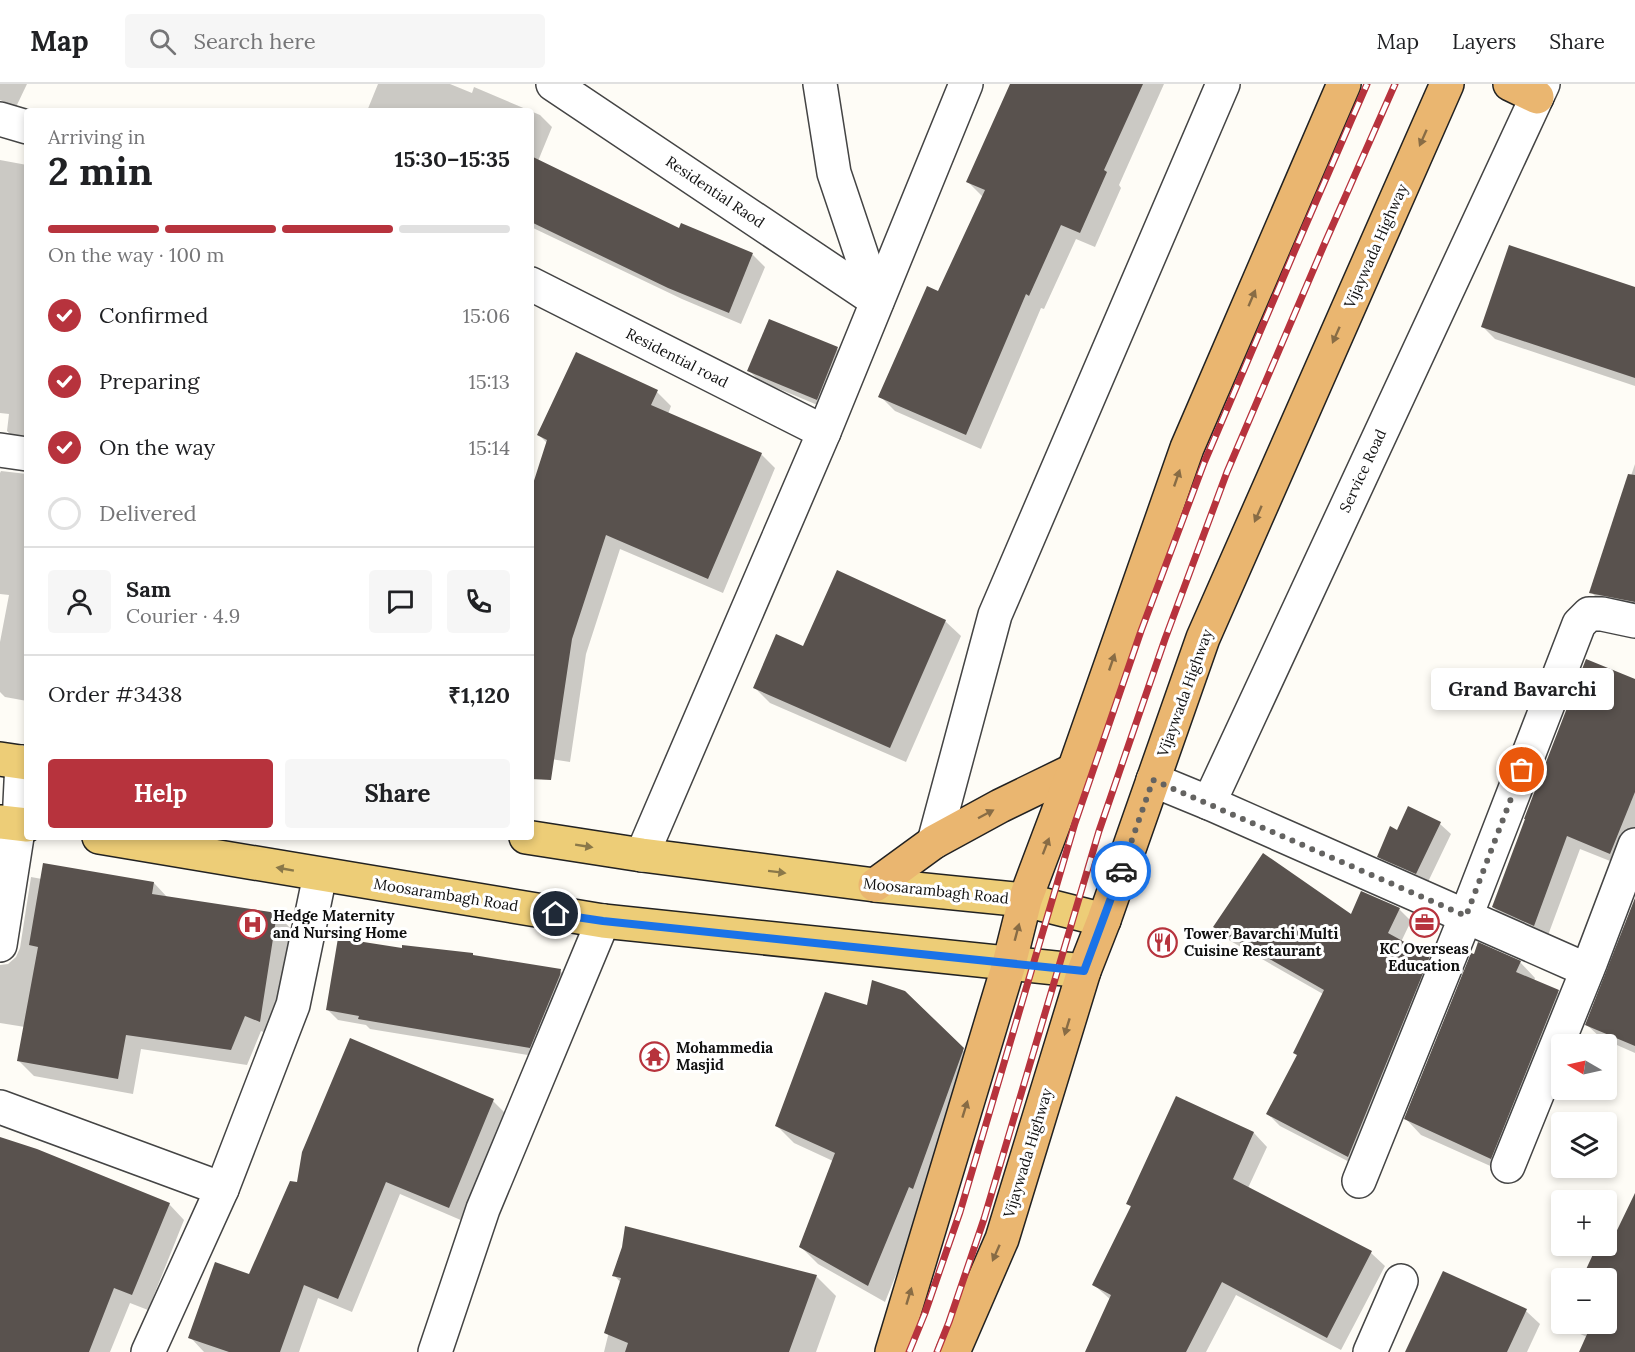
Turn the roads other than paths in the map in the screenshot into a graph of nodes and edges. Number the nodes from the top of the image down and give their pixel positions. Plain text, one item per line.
1 (553, 84) edge
2 (820, 84) edge
3 (966, 84) edge
4 (1223, 84) edge
5 (1344, 84) edge
6 (1447, 84) edge
7 (1530, 88) edge
8 (0, 119) edge
9 (24, 126) edge
10 (534, 286) edge
11 (877, 301) junction
12 (824, 432) junction
13 (0, 450) edge
14 (24, 454) edge
15 (1635, 621) edge
16 (16, 761) edge
17 (1074, 770) junction
18 (1153, 780) junction
19 (1209, 803) junction
20 (15, 824) edge
21 (534, 838) edge
22 (116, 840) edge
23 (934, 842) junction
24 (1635, 845) edge
25 (642, 855) junction
26 (320, 875) junction
27 (875, 885) junction
28 (1025, 900) junction
29 (1466, 916) junction
30 (1104, 920) junction
31 (603, 921) junction
32 (0, 945) edge
33 (1009, 964) junction
34 (1587, 970) junction
35 (1084, 971) junction
36 (0, 1107) edge
37 (1508, 1166) dead end
38 (1359, 1181) dead end
39 (222, 1189) junction
40 (1401, 1281) dead end
41 (148, 1352) edge
42 (435, 1352) edge
43 (892, 1352) edge
44 (952, 1352) edge
45 (1370, 1352) edge

1 - 11 street, Residential Raod
2 - 11 street
3 - 11 street
4 - 23 street
17 -> 5 highway
6 -> 18 highway, Vijaywada Highway
7 - 19 street, Service Road
8 - 9 street
10 - 12 street, Residential road
11 - 12 street
12 - 25 street
13 - 14 street
15 - 29 street
16 - 20 street
23 -> 17 highway
28 -> 17 highway
18 - 19 street
18 - 30 highway, Vijaywada Highway
19 - 29 street
20 - 32 street
21 -> 25 main road, Moosarambagh Road
26 -> 22 main road, Moosarambagh Road
23 - 27 highway
24 - 34 street
25 -> 27 main road, Moosarambagh Road
26 - 31 main road, Moosarambagh Road
26 - 39 street
27 - 28 main road, Moosarambagh Road
28 - 30 main road, Moosarambagh Road
33 -> 28 highway
29 - 34 street
29 - 38 street
30 - 35 highway, Vijaywada Highway
31 - 33 main road, Moosarambagh Road
31 - 42 street
33 - 35 main road, Moosarambagh Road
43 -> 33 highway
34 - 37 street
35 -> 44 highway, Vijaywada Highway
36 - 39 street
39 - 41 street
40 - 45 street

